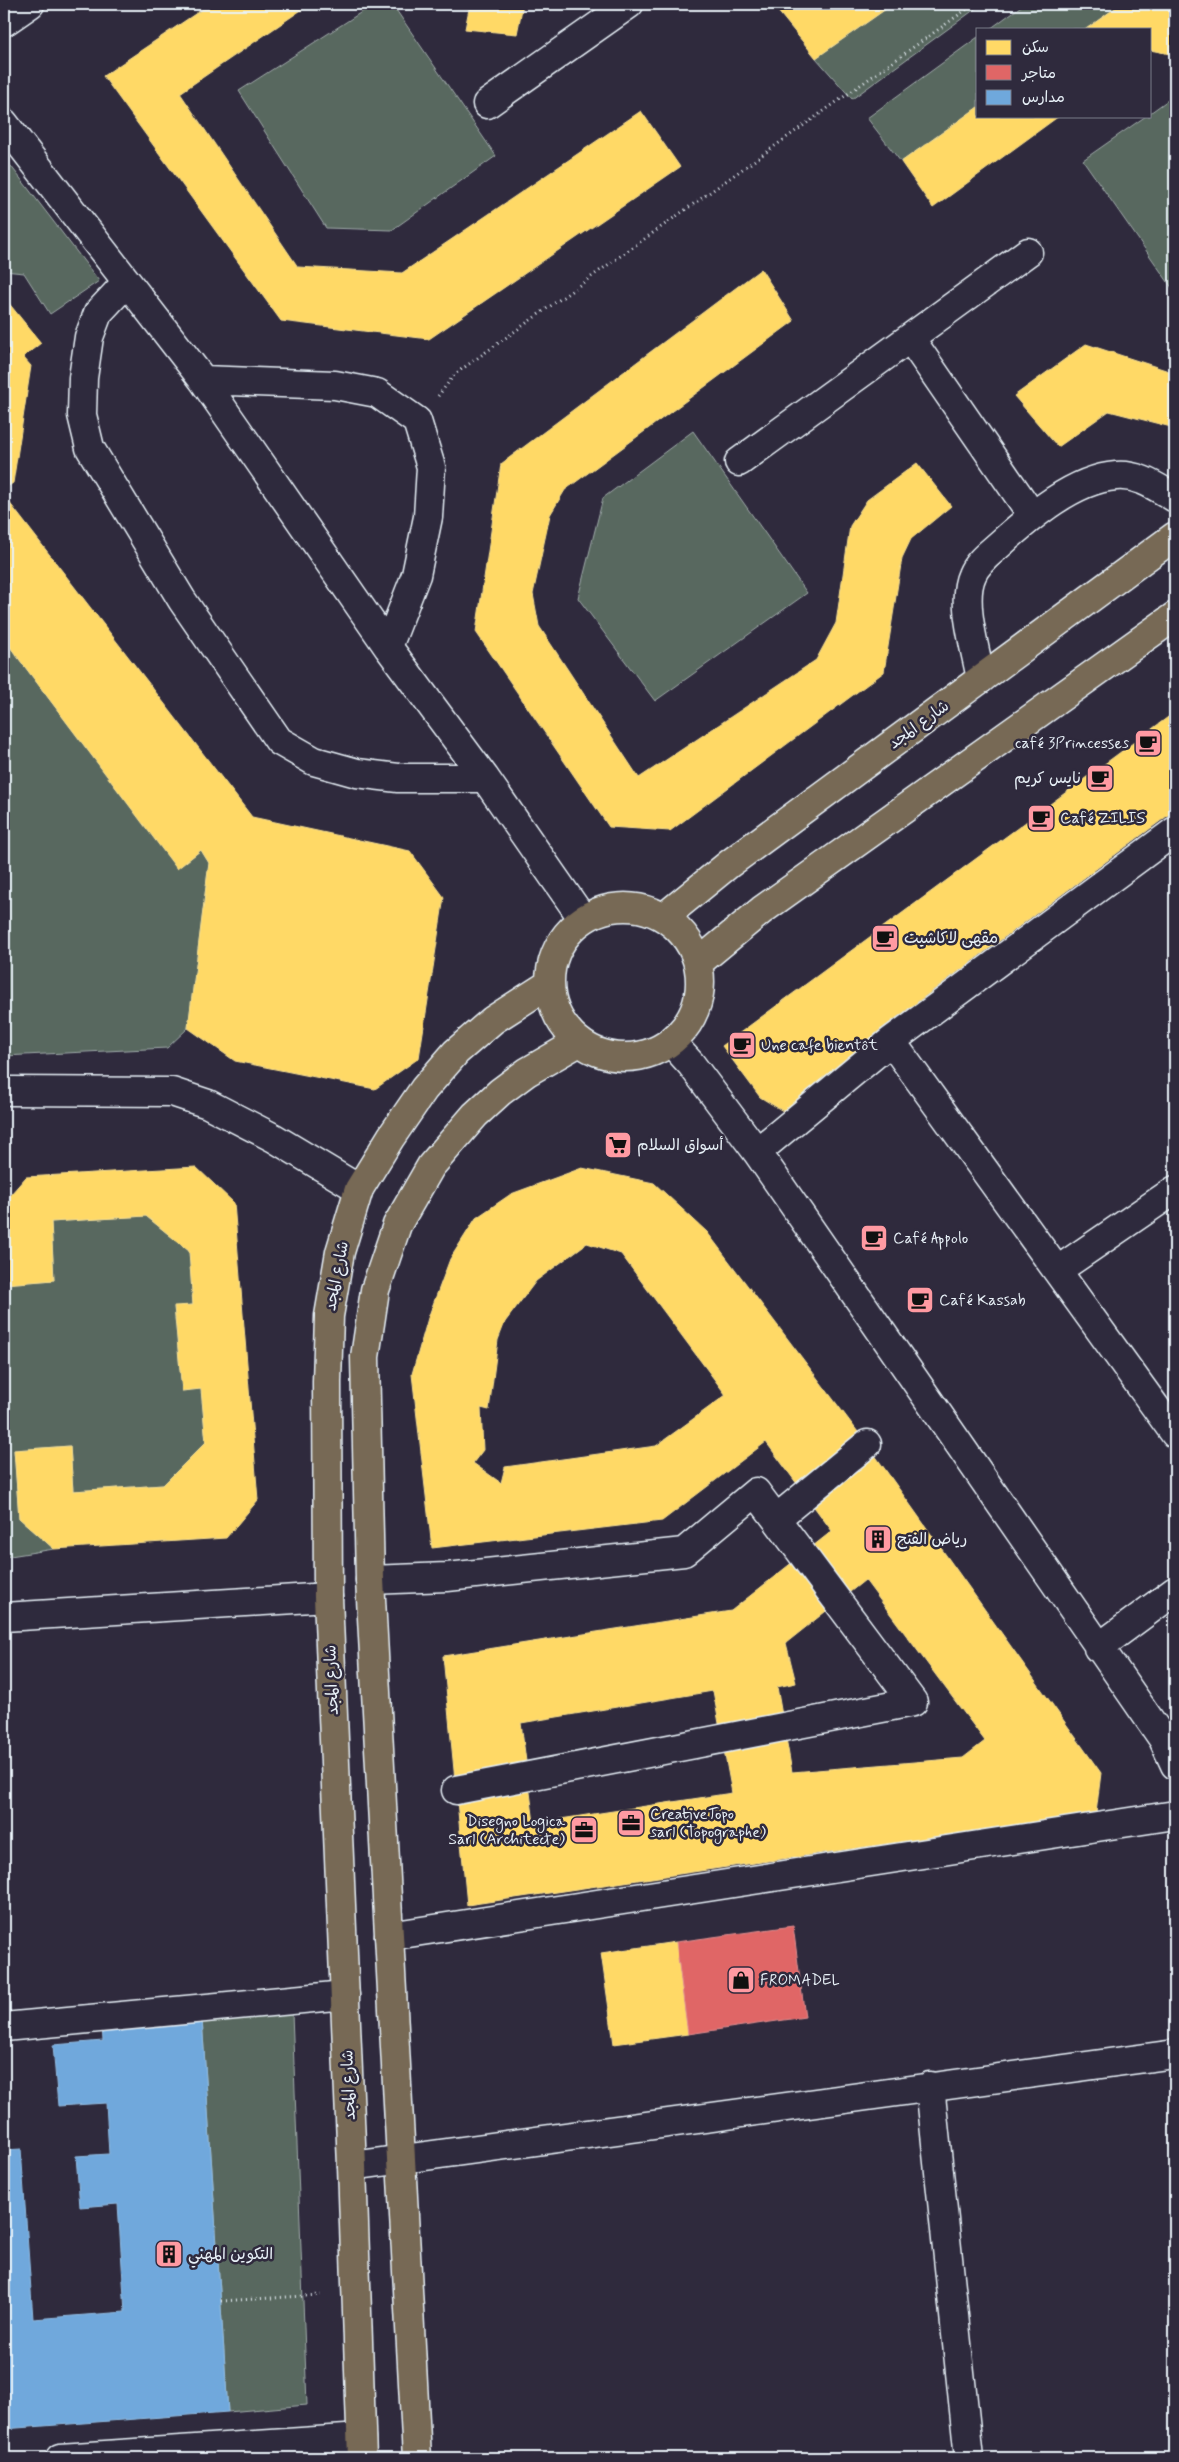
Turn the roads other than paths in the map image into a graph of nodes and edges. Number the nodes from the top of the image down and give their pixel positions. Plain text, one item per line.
1 (30, 4) edge
2 (629, 4) edge
3 (4, 22) edge
4 (487, 104) dead end
5 (4, 123) edge
6 (1028, 252) dead end
7 (126, 283) junction
8 (910, 338) junction
9 (203, 380) junction
10 (739, 462) dead end
11 (1175, 498) edge
12 (1032, 514) junction
13 (1175, 536) edge
14 (1173, 622) edge
15 (388, 647) junction
16 (980, 680) junction
17 (485, 778) junction
18 (1175, 831) edge
19 (664, 918) junction
20 (583, 919) junction
21 (698, 963) junction
22 (549, 984) junction
23 (891, 1041) junction
24 (579, 1042) junction
25 (671, 1042) junction
26 (11, 1091) dead end
27 (757, 1152) junction
28 (359, 1189) junction
29 (1175, 1190) edge
30 (1058, 1270) junction
31 (1175, 1434) edge
32 (867, 1444) dead end
33 (777, 1518) junction
34 (370, 1580) junction
35 (1175, 1591) edge
36 (328, 1596) junction
37 (4, 1617) edge
38 (1098, 1648) junction
39 (1175, 1765) edge
40 (456, 1790) dead end
41 (1175, 1815) edge
42 (389, 1936) junction
43 (345, 1995) junction
44 (4, 2027) edge
45 (1175, 2054) edge
46 (930, 2086) junction
47 (401, 2159) junction
48 (352, 2166) junction
49 (361, 2448) edge
50 (60, 2458) edge
51 (417, 2458) edge
52 (969, 2458) edge

1 - 3 street
2 - 4 street
5 - 7 street
6 - 8 street
7 - 9 street
7 - 17 street
8 - 10 street
8 - 12 street
9 - 15 street
9 - 15 street
11 - 12 street
12 - 16 street
13 - 16 main road, شارع المجد
14 - 21 main road
15 - 17 street
16 - 19 main road, شارع المجد
17 - 20 street
18 - 23 street
19 - 20 main road
19 - 21 main road
20 - 22 main road
21 - 25 main road
22 - 24 main road
22 - 28 main road, شارع المجد
23 - 27 street
23 - 30 street
24 - 25 main road
24 - 34 main road
25 - 27 street
26 - 28 street
27 - 38 street
28 - 36 main road, شارع المجد
29 - 30 street
30 - 31 street
32 - 33 street
33 - 34 street
33 - 40 street
34 - 42 main road
35 - 38 street
36 - 37 street
36 - 43 main road, شارع المجد
38 - 39 street
41 - 42 street
42 - 47 main road
43 - 44 street
43 - 48 main road, شارع المجد
45 - 46 street
46 - 47 street
46 - 52 street
47 - 48 street
47 - 51 main road
48 - 49 main road, شارع المجد
49 - 50 street

